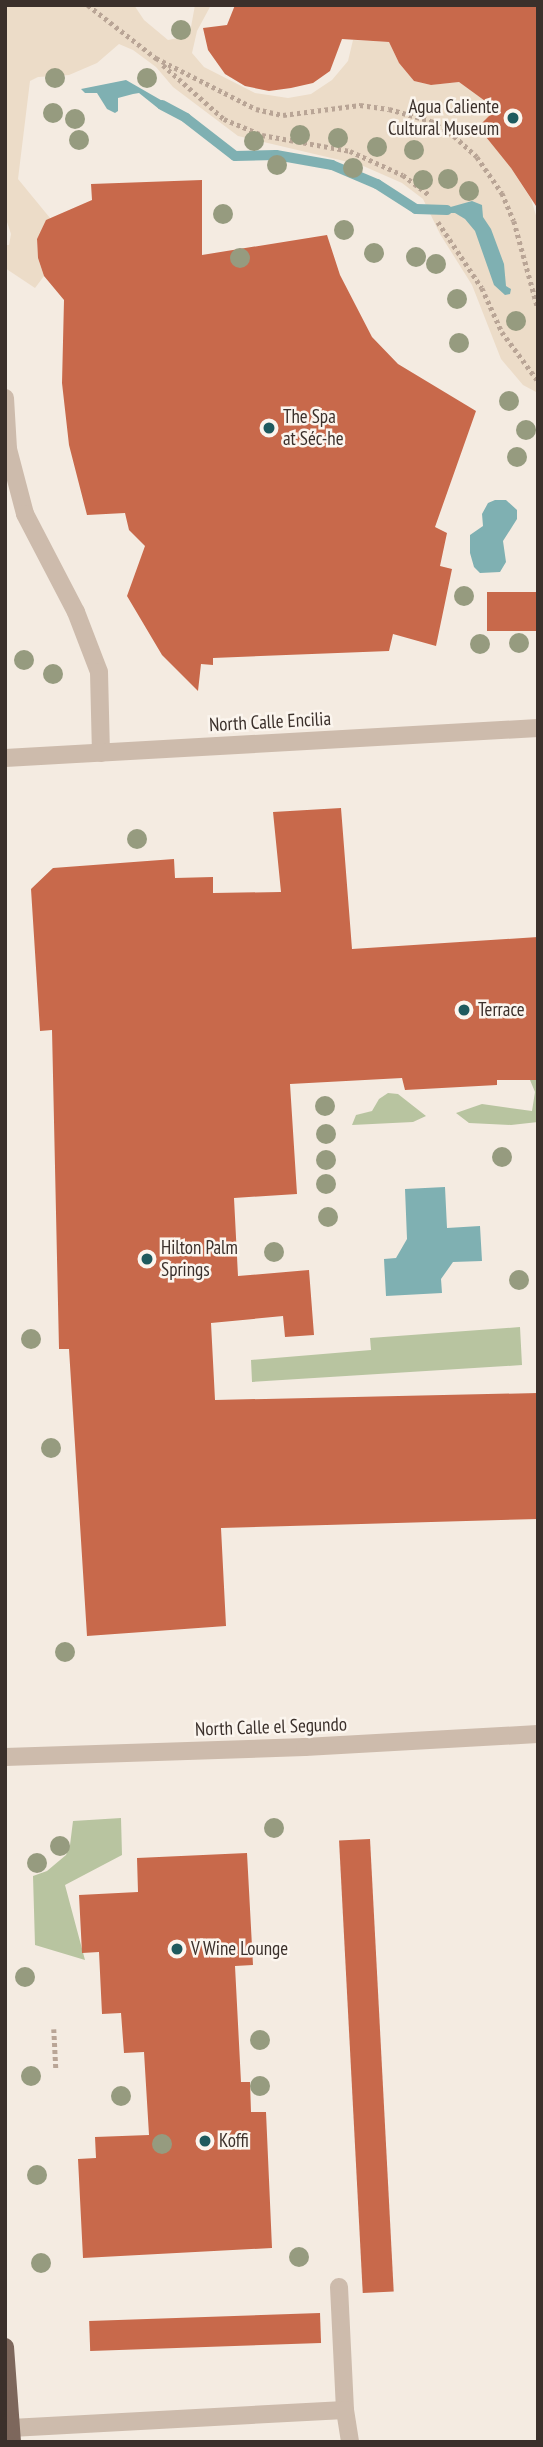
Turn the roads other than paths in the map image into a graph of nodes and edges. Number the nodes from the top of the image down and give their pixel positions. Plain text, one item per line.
1 (5, 398) edge
2 (538, 728) edge
3 (101, 752) junction
4 (5, 758) edge
5 (538, 1734) edge
6 (5, 1757) edge
7 (339, 2287) dead end
8 (5, 2347) edge
9 (345, 2410) junction
10 (11, 2435) edge
11 (350, 2442) edge

1 - 3 street
2 - 3 street, North Calle Encilia
3 - 4 street, North Calle Encilia
5 - 6 street, North Calle el Segundo
7 - 9 street
8 - 10 main road
9 - 10 street
9 - 11 street

